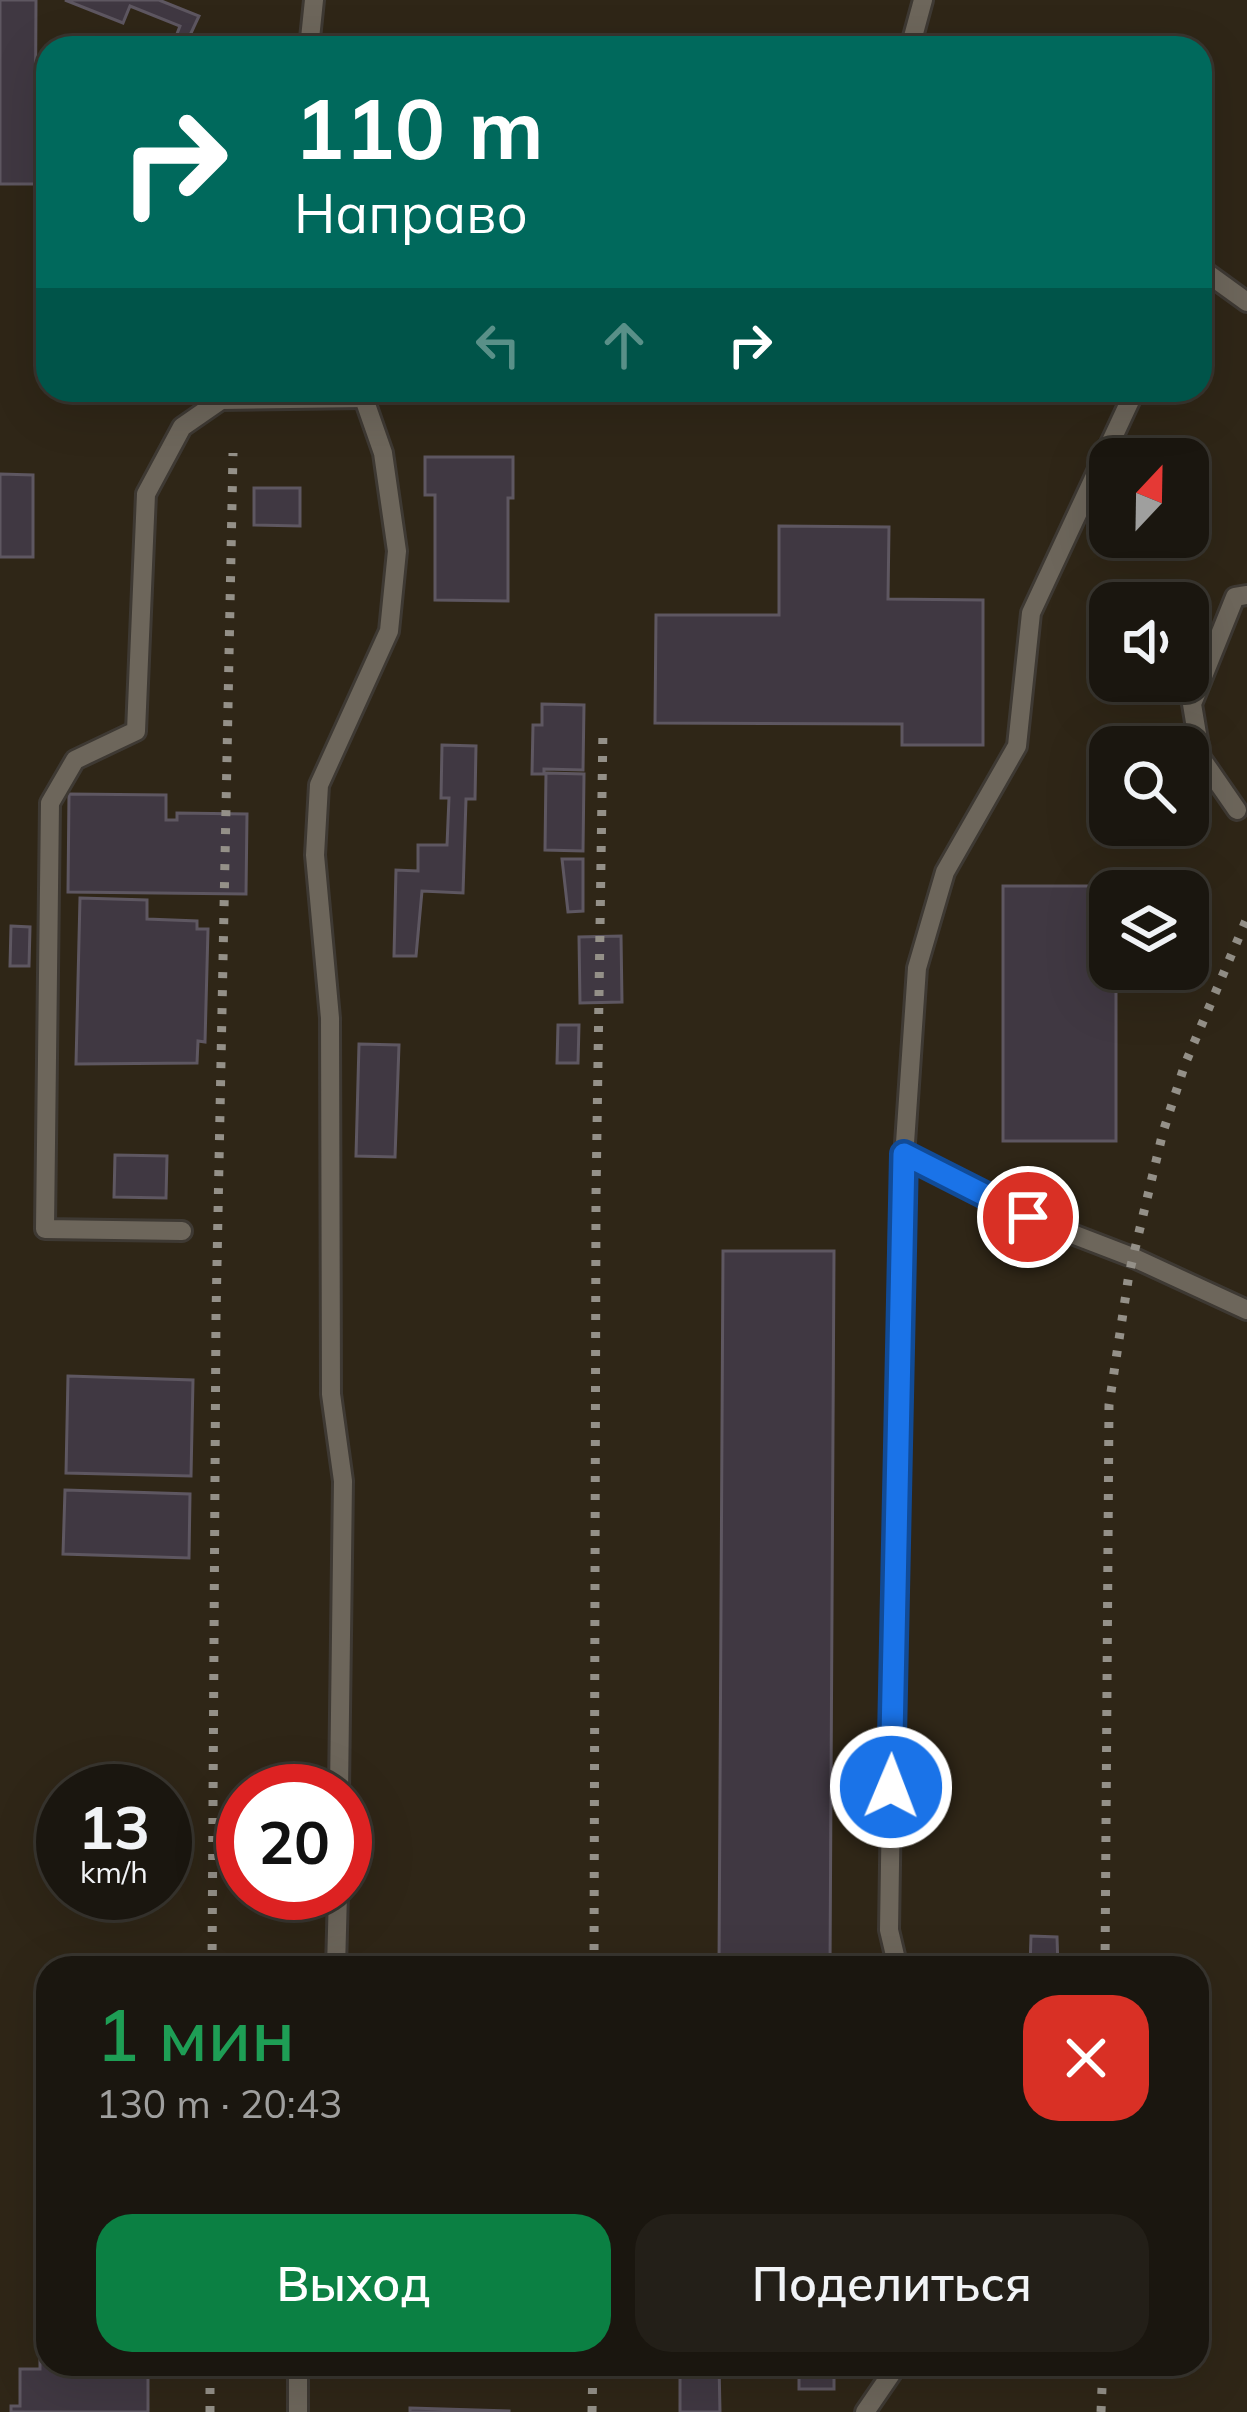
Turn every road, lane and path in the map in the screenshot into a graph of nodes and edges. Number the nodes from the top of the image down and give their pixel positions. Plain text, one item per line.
1 (314, 0) edge
2 (922, 0) edge
3 (310, 36) edge
4 (913, 36) edge
5 (1212, 277) edge
6 (1247, 302) edge
7 (218, 402) edge
8 (365, 402) edge
9 (1129, 402) edge
10 (1247, 595) edge
11 (1237, 810) dead end
12 (904, 1154) junction
13 (182, 1231) dead end
14 (1247, 1310) edge
15 (339, 1764) edge
16 (338, 1920) edge
17 (337, 1956) edge
18 (895, 1956) edge
19 (298, 2376) edge
20 (890, 2376) edge
21 (298, 2412) edge
22 (865, 2412) edge

1 - 3 lane
2 - 4 lane
5 - 6 lane
7 - 13 lane
8 - 15 lane
9 - 12 lane
10 - 11 lane
12 - 14 lane
12 - 18 lane
16 - 17 lane
19 - 21 lane
20 - 22 lane

